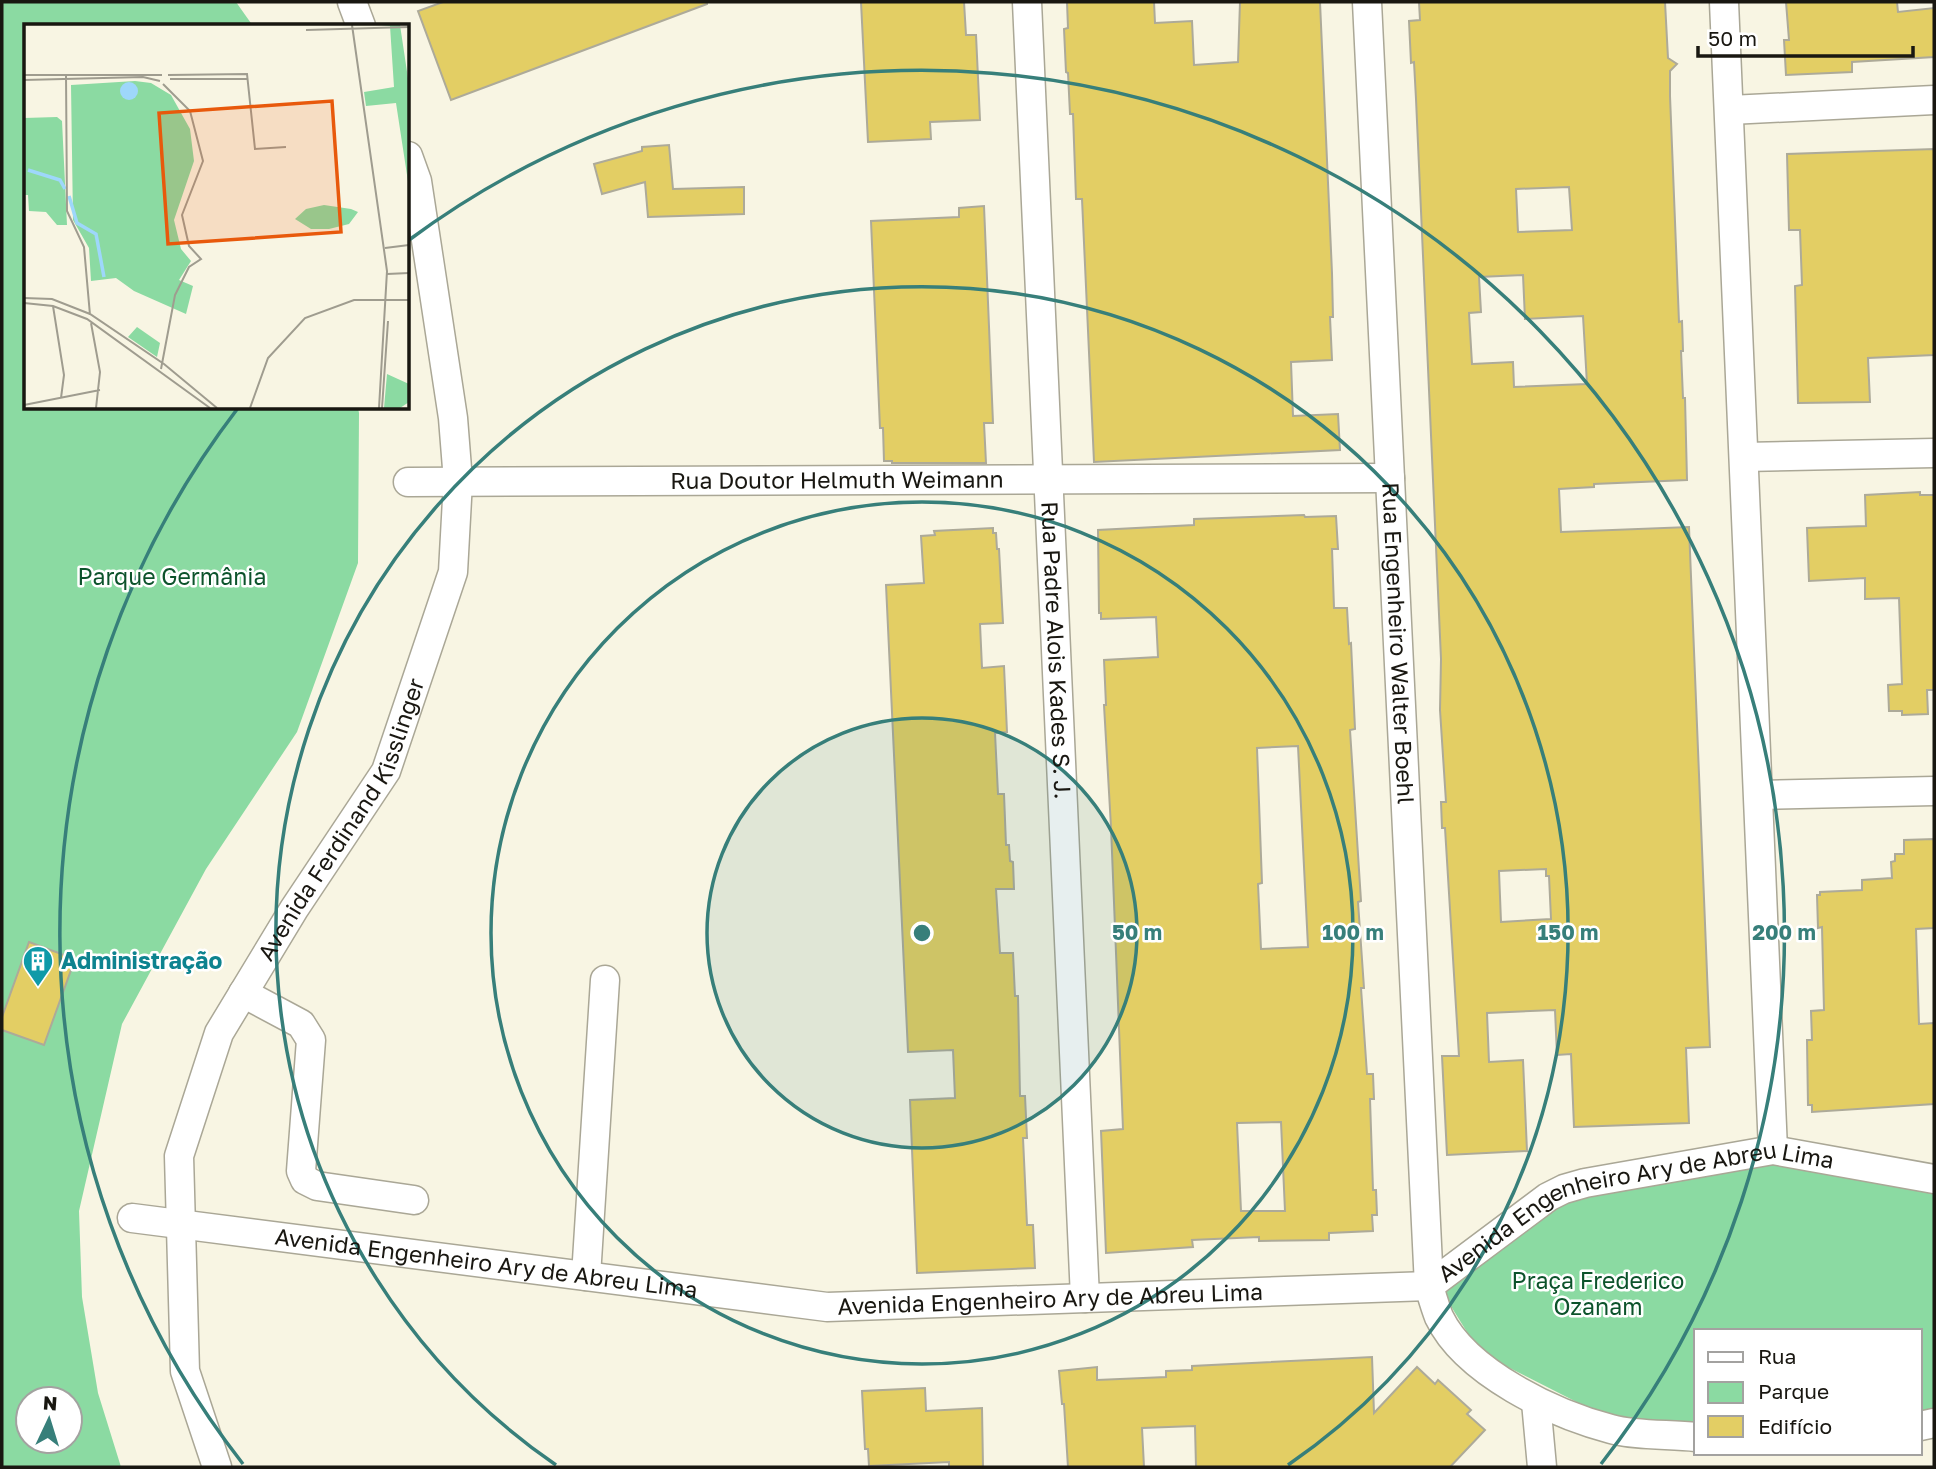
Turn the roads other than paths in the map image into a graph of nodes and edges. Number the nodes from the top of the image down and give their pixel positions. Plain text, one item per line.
1 (352, 2) edge
2 (1027, 2) edge
3 (1367, 2) edge
4 (1724, 2) edge
5 (359, 24) edge
6 (1934, 100) edge
7 (1730, 110) junction
8 (410, 162) edge
9 (1934, 453) edge
10 (1744, 457) junction
11 (1390, 478) junction
12 (1048, 479) junction
13 (458, 481) junction
14 (408, 482) dead end
15 (1934, 791) edge
16 (1759, 795) junction
17 (605, 980) dead end
18 (243, 993) junction
19 (1773, 1150) junction
20 (1934, 1179) edge
21 (414, 1200) dead end
22 (132, 1218) dead end
23 (180, 1223) junction
24 (586, 1276) junction
25 (1429, 1286) junction
26 (1085, 1298) junction
27 (1536, 1402) junction
28 (1694, 1437) edge
29 (217, 1467) edge
30 (1542, 1467) edge

1 - 5 street
2 - 12 street, Rua Padre Alois Kades S. J.
3 - 11 street, Rua Engenheiro Walter Boehl
4 - 7 street
6 - 7 street
7 - 10 street
8 - 13 street, Avenida Ferdinand Kisslinger
9 - 10 street
10 - 16 street
11 - 12 street, Rua Doutor Helmuth Weimann
11 - 25 street, Rua Engenheiro Walter Boehl
12 - 13 street, Rua Doutor Helmuth Weimann
12 - 26 street, Rua Padre Alois Kades S. J.
13 - 14 street, Rua Doutor Helmuth Weimann
13 - 18 street, Avenida Ferdinand Kisslinger
15 - 16 street
16 - 19 street
17 - 24 street
18 - 21 street
18 - 23 street, Avenida Ferdinand Kisslinger
19 - 20 street, Avenida Engenheiro Ary de Abreu Lima
19 - 25 street, Avenida Engenheiro Ary de Abreu Lima
22 - 23 street, Avenida Engenheiro Ary de Abreu Lima
23 - 24 street, Avenida Engenheiro Ary de Abreu Lima
23 - 29 street, Avenida Ferdinand Kisslinger
24 - 26 street, Avenida Engenheiro Ary de Abreu Lima
25 - 26 street, Avenida Engenheiro Ary de Abreu Lima
25 - 27 street
27 - 28 street
27 - 30 street

